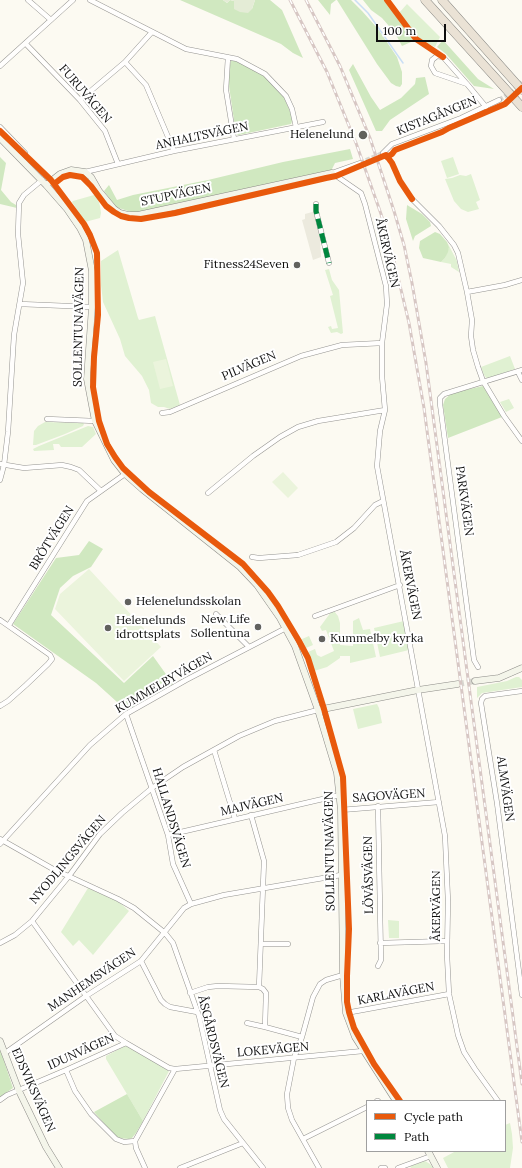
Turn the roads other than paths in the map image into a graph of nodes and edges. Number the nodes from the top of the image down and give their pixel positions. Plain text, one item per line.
1 (28, 0) edge
2 (74, 0) edge
3 (90, 0) edge
4 (424, 0) edge
5 (442, 0) edge
6 (51, 20) junction
7 (152, 32) junction
8 (26, 44) junction
9 (228, 57) junction
10 (126, 62) junction
11 (0, 66) edge
12 (468, 84) junction
13 (522, 90) edge
14 (80, 100) junction
15 (499, 100) tunnel mouth
16 (486, 107) junction
17 (522, 107) edge
18 (323, 122) dead end
19 (0, 127) edge
20 (296, 127) junction
21 (0, 138) edge
22 (234, 139) junction
23 (174, 151) junction
24 (25, 153) dead end
25 (383, 153) tunnel mouth
26 (360, 163) tunnel mouth
27 (118, 164) junction
28 (85, 172) junction
29 (332, 173) junction
30 (44, 183) junction
31 (412, 199) dead end
32 (316, 204) dead end
33 (329, 263) dead end
34 (522, 280) edge
35 (467, 292) junction
36 (20, 304) junction
37 (92, 307) junction
38 (382, 343) junction
39 (520, 371) edge
40 (522, 380) edge
41 (483, 381) junction
42 (385, 410) junction
43 (162, 413) dead end
44 (47, 419) dead end
45 (95, 421) junction
46 (522, 441) edge
47 (2, 465) edge
48 (125, 474) junction
49 (0, 480) edge
50 (101, 491) junction
51 (208, 493) dead end
52 (384, 501) junction
53 (252, 557) dead end
54 (400, 585) junction
55 (216, 614) dead end
56 (315, 616) dead end
57 (0, 620) edge
58 (9, 625) junction
59 (286, 628) junction
60 (249, 647) junction
61 (478, 667) dead end
62 (522, 668) edge
63 (474, 681) tunnel mouth
64 (458, 684) tunnel mouth
65 (418, 690) junction
66 (522, 691) edge
67 (0, 706) edge
68 (318, 710) junction
69 (126, 714) junction
70 (214, 750) junction
71 (152, 788) junction
72 (340, 795) junction
73 (439, 802) junction
74 (378, 806) junction
75 (341, 810) junction
76 (251, 815) junction
77 (235, 819) junction
78 (168, 835) junction
79 (1, 842) edge
80 (341, 875) junction
81 (68, 876) junction
82 (263, 888) junction
83 (190, 904) junction
84 (32, 921) junction
85 (165, 933) junction
86 (447, 941) junction
87 (380, 942) junction
88 (0, 943) edge
89 (261, 944) junction
90 (288, 944) dead end
91 (141, 961) junction
92 (378, 966) dead end
93 (343, 975) junction
94 (259, 987) junction
95 (190, 993) junction
96 (449, 994) junction
97 (522, 995) edge
98 (86, 996) junction
99 (197, 1012) junction
100 (346, 1013) junction
101 (247, 1023) dead end
102 (265, 1027) junction
103 (302, 1037) junction
104 (0, 1041) edge
105 (126, 1043) junction
106 (363, 1051) junction
107 (5, 1053) junction
108 (294, 1058) junction
109 (210, 1066) junction
110 (66, 1070) junction
111 (175, 1070) junction
112 (19, 1091) junction
113 (497, 1099) edge
114 (0, 1100) edge
115 (395, 1100) edge
116 (366, 1108) edge
117 (303, 1139) junction
118 (135, 1141) junction
119 (243, 1143) junction
120 (430, 1153) edge
121 (59, 1168) edge
122 (145, 1168) edge
123 (180, 1168) edge
124 (263, 1168) edge
125 (319, 1168) edge
126 (381, 1168) edge
127 (385, 1168) edge
128 (398, 1168) edge
129 (437, 1168) edge

1 - 6 street
2 - 6 street
3 - 7 street
4 - 17 highway
5 - 13 highway
6 - 8 street
7 - 9 street
7 - 10 street
8 - 11 street
8 - 14 street, FURUVÄGEN
9 - 20 street
9 - 22 street
10 - 14 street
10 - 23 street
12 - 12 street
12 - 16 street
14 - 27 street, FURUVÄGEN
15 - 16 street, KISTAGÅNGEN
16 - 25 street, KISTAGÅNGEN
18 - 20 street, ANHALTSVÄGEN
19 - 24 street
20 - 22 street, ANHALTSVÄGEN
21 - 30 street, SOLLENTUNAVÄGEN
22 - 23 street, ANHALTSVÄGEN
23 - 27 street, ANHALTSVÄGEN
26 - 29 street
27 - 28 street, ANHALTSVÄGEN
28 - 29 street, STUPVÄGEN
28 - 30 street
29 - 38 street, ÅKERVÄGEN
30 - 36 street
30 - 37 street, SOLLENTUNAVÄGEN
31 - 35 street
32 - 33 street
34 - 35 street
35 - 41 street
36 - 37 street
36 - 47 street
37 - 45 street, SOLLENTUNAVÄGEN
38 - 42 street, ÅKERVÄGEN
38 - 43 street, PILVÄGEN
39 - 40 street
39 - 41 street, PARKVÄGEN
41 - 46 street
41 - 61 street, PARKVÄGEN
42 - 51 street
42 - 52 street, ÅKERVÄGEN
44 - 45 street
45 - 48 street, SOLLENTUNAVÄGEN
47 - 49 street
47 - 50 street
48 - 50 street, BRÖTVÄGEN
48 - 59 street, SOLLENTUNAVÄGEN
50 - 58 street, BRÖTVÄGEN
52 - 53 street
52 - 54 street, ÅKERVÄGEN
54 - 56 street
54 - 65 street, ÅKERVÄGEN
55 - 60 street
57 - 58 street
58 - 67 street
59 - 60 street, KUMMELBYVÄGEN
59 - 68 street, SOLLENTUNAVÄGEN
60 - 69 street, KUMMELBYVÄGEN
62 - 63 street
64 - 65 street, NYODLINGSVÄGEN
65 - 68 street, NYODLINGSVÄGEN
65 - 73 street, ÅKERVÄGEN
66 - 97 street, ALMVÄGEN
68 - 70 street, NYODLINGSVÄGEN
68 - 72 street, SOLLENTUNAVÄGEN
69 - 71 street, HALLANDSVÄGEN
69 - 79 street, KUMMELBYVÄGEN
70 - 71 street, NYODLINGSVÄGEN
70 - 77 street
71 - 78 street, HALLANDSVÄGEN
71 - 81 street, NYODLINGSVÄGEN
72 - 75 street, SOLLENTUNAVÄGEN
72 - 76 street, MAJVÄGEN
73 - 74 street, SAGOVÄGEN
73 - 86 street, ÅKERVÄGEN
74 - 75 street, SAGOVÄGEN
74 - 87 street, LÖVÅSVÄGEN
75 - 80 street, SOLLENTUNAVÄGEN
76 - 77 street, MAJVÄGEN
76 - 82 street
77 - 78 street, MAJVÄGEN
78 - 83 street, HALLANDSVÄGEN
79 - 81 street, ÅSGÅRDSVÄGEN
80 - 82 street
80 - 93 street, SOLLENTUNAVÄGEN
81 - 84 street, NYODLINGSVÄGEN
81 - 85 street, ÅSGÅRDSVÄGEN
82 - 83 street
82 - 89 street
83 - 85 street, MANHEMSVÄGEN
84 - 88 street, NYODLINGSVÄGEN
84 - 98 street
85 - 91 street, MANHEMSVÄGEN
85 - 95 street, ÅSGÅRDSVÄGEN
86 - 87 street
86 - 96 street, ÅKERVÄGEN
87 - 92 street, LÖVÅSVÄGEN
89 - 90 street
89 - 94 street
91 - 98 street, MANHEMSVÄGEN
91 - 99 street
93 - 100 street, SOLLENTUNAVÄGEN
93 - 103 street
94 - 95 street
94 - 102 street
95 - 99 street, ÅSGÅRDSVÄGEN
96 - 100 street, KARLAVÄGEN
96 - 113 street, ÅKERVÄGEN
98 - 105 street
98 - 107 street, MANHEMSVÄGEN
99 - 109 street, ÅSGÅRDSVÄGEN
100 - 106 street, SOLLENTUNAVÄGEN
101 - 102 street
102 - 103 street
103 - 108 street
104 - 107 street, EDSVIKSVÄGEN
105 - 110 street, IDUNVÄGEN
105 - 111 street
106 - 108 street, LOKEVÄGEN
106 - 115 street, SOLLENTUNAVÄGEN
107 - 112 street, EDSVIKSVÄGEN
108 - 109 street, LOKEVÄGEN
108 - 117 street
109 - 111 street, LOKEVÄGEN
109 - 119 street, ÅSGÅRDSVÄGEN
110 - 112 street, IDUNVÄGEN
110 - 118 street
111 - 118 street
112 - 114 street, IDUNVÄGEN
112 - 121 street, EDSVIKSVÄGEN
116 - 117 street
117 - 125 street
118 - 122 street
119 - 123 street
119 - 124 street, ÅSGÅRDSVÄGEN
120 - 128 street
120 - 129 street
126 - 127 street

